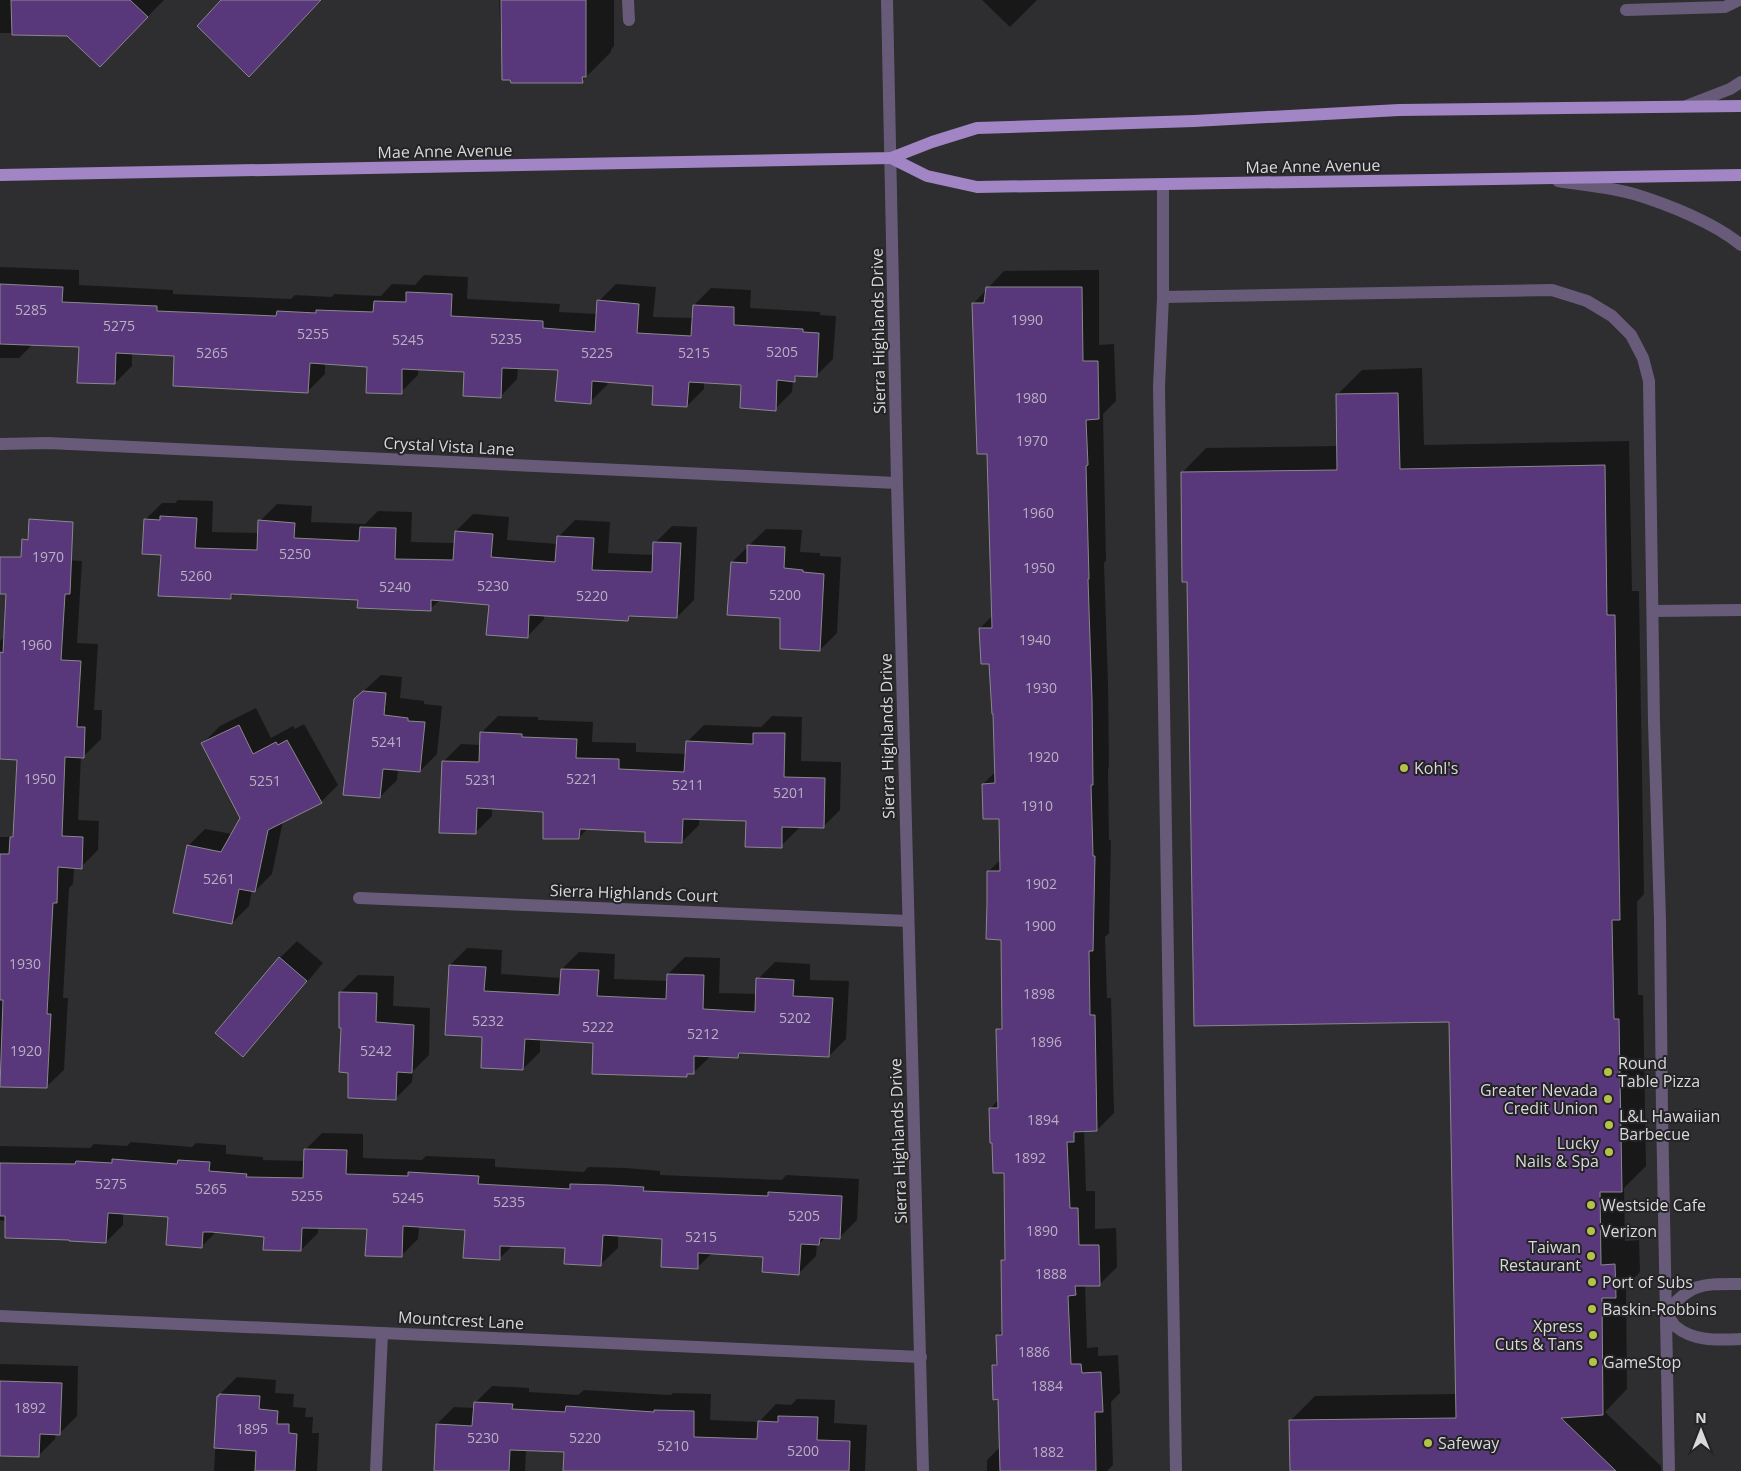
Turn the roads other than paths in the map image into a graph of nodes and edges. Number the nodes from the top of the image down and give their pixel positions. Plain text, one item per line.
1 (628, 0) edge
2 (887, 0) edge
3 (1739, 0) edge
4 (1626, 10) dead end
5 (629, 20) dead end
6 (1741, 82) edge
7 (1685, 106) junction
8 (1741, 106) edge
9 (891, 158) junction
10 (0, 175) edge
11 (1741, 175) edge
12 (1536, 177) junction
13 (1163, 185) junction
14 (1741, 245) edge
15 (1164, 297) junction
16 (0, 444) edge
17 (897, 483) junction
18 (1741, 610) edge
19 (1653, 611) junction
20 (359, 898) dead end
21 (908, 921) junction
22 (1741, 1284) edge
23 (1666, 1313) junction
24 (0, 1316) edge
25 (382, 1333) junction
26 (1741, 1339) edge
27 (921, 1357) junction
28 (376, 1471) edge
29 (923, 1471) edge
30 (1176, 1471) edge
31 (1670, 1471) edge

1 - 5 street
2 - 9 street, Sierra Highlands Drive
3 - 4 street
6 - 7 street
7 - 8 main road, Mae Anne Avenue
7 - 9 main road, Mae Anne Avenue
9 - 10 main road, Mae Anne Avenue
9 - 13 main road, Mae Anne Avenue
9 - 17 street, Sierra Highlands Drive
11 - 12 main road, Mae Anne Avenue
12 - 13 main road, Mae Anne Avenue
12 - 14 street
13 - 15 street
15 - 19 street
15 - 30 street
16 - 17 street, Crystal Vista Lane
17 - 21 street, Sierra Highlands Drive
18 - 19 street
19 - 23 street
20 - 21 street, Sierra Highlands Court
21 - 27 street, Sierra Highlands Drive
22 - 23 street
23 - 26 street
23 - 31 street
24 - 25 street, Mountcrest Lane
25 - 27 street, Mountcrest Lane
25 - 28 street
27 - 29 street, Sierra Highlands Drive

